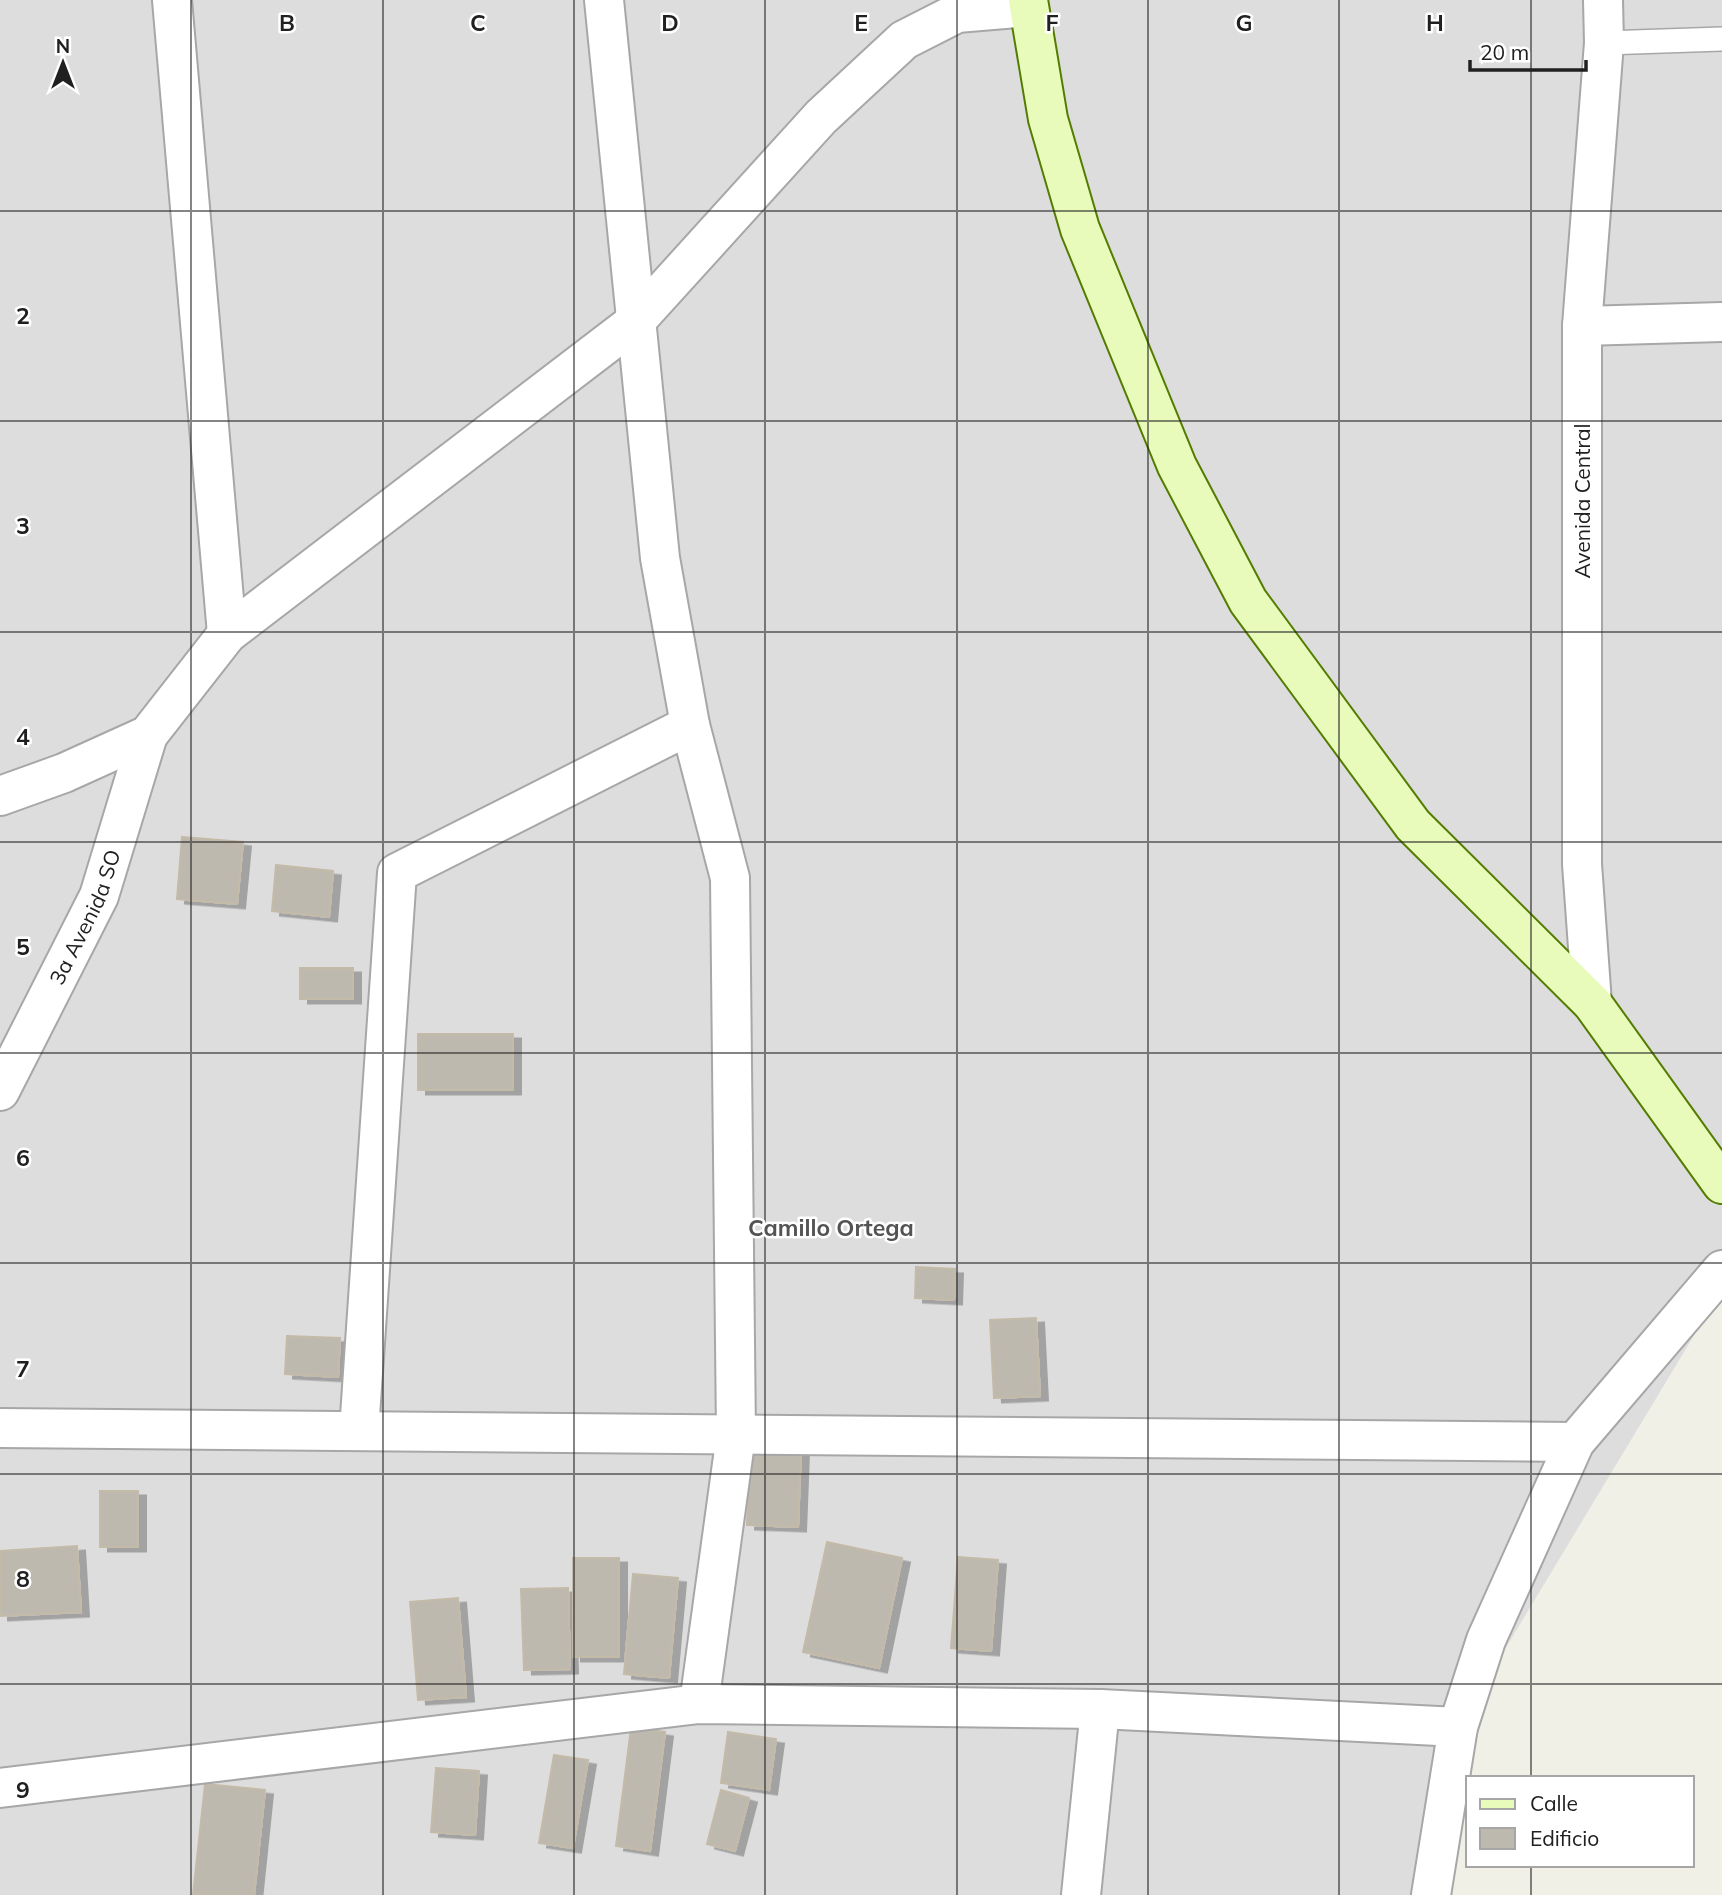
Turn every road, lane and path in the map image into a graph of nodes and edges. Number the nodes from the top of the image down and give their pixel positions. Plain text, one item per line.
1 (172, 0) edge
2 (604, 0) edge
3 (1603, 0) edge
4 (1028, 3) edge
5 (1722, 39) edge
6 (1604, 43) junction
7 (635, 322) junction
8 (1722, 322) edge
9 (1582, 326) junction
10 (226, 634) junction
11 (690, 725) junction
12 (148, 735) junction
13 (0, 796) edge
14 (1592, 1003) junction
15 (0, 1091) edge
16 (1717, 1174) edge
17 (1722, 1270) edge
18 (0, 1428) edge
19 (359, 1431) junction
20 (736, 1435) junction
21 (1576, 1442) junction
22 (699, 1704) junction
23 (1100, 1709) junction
24 (1458, 1727) junction
25 (0, 1788) edge
26 (1081, 1895) edge
27 (1431, 1895) edge

1 - 10 street
2 - 7 street
3 - 6 street, Avenida Central
4 - 7 street
4 - 14 street
5 - 6 lane
6 - 9 street, Avenida Central
7 - 10 street
7 - 11 street
8 - 9 street
9 - 14 street, Avenida Central
10 - 12 street
11 - 19 street
11 - 20 street
12 - 13 street
12 - 15 street, 3a Avenida SO
14 - 16 street
17 - 21 street
18 - 19 street
19 - 20 street
20 - 21 street
20 - 22 street
21 - 24 street
22 - 23 street
22 - 25 street
23 - 24 street
23 - 26 street
24 - 27 street

